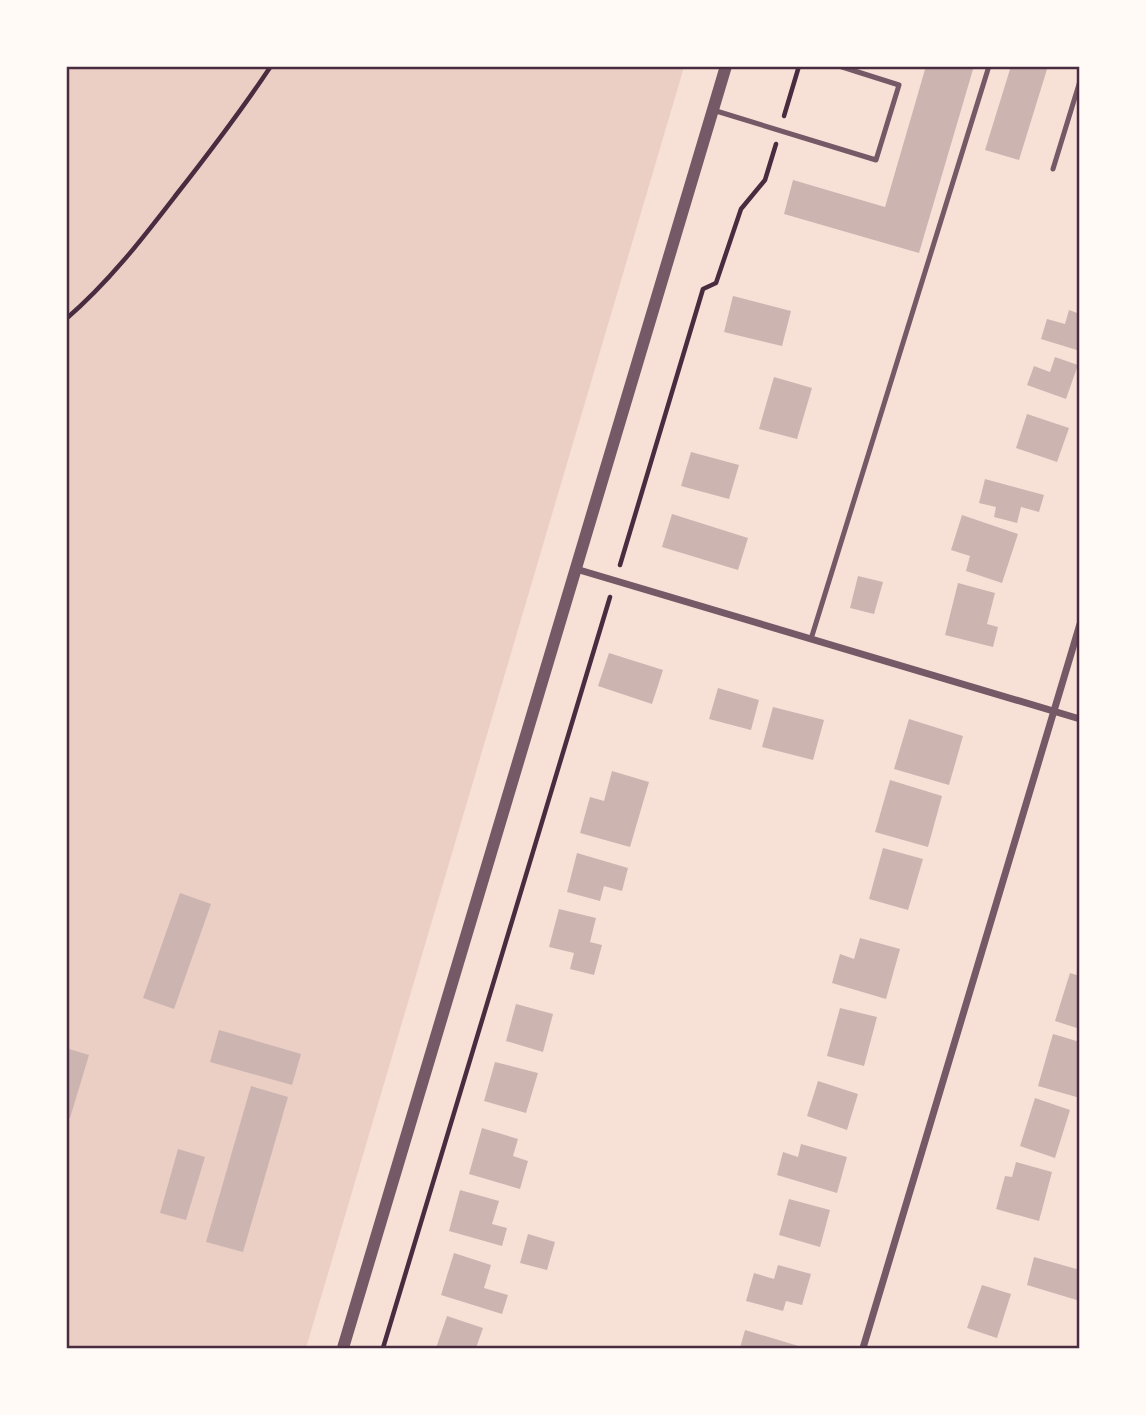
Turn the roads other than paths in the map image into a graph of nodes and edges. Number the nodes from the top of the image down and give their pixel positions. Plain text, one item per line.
1 (726, 66) edge
2 (989, 66) edge
3 (842, 67) edge
4 (1080, 81) edge
5 (713, 110) junction
6 (1054, 169) dead end
7 (576, 569) junction
8 (1080, 624) edge
9 (811, 639) junction
10 (1054, 711) junction
11 (1080, 719) edge
12 (343, 1349) edge
13 (863, 1349) edge

1 - 5 street
2 - 9 lane
3 - 5 lane
4 - 6 lane
5 - 7 street
7 - 9 street
7 - 12 street
8 - 10 street
9 - 10 street
10 - 11 street
10 - 13 street

